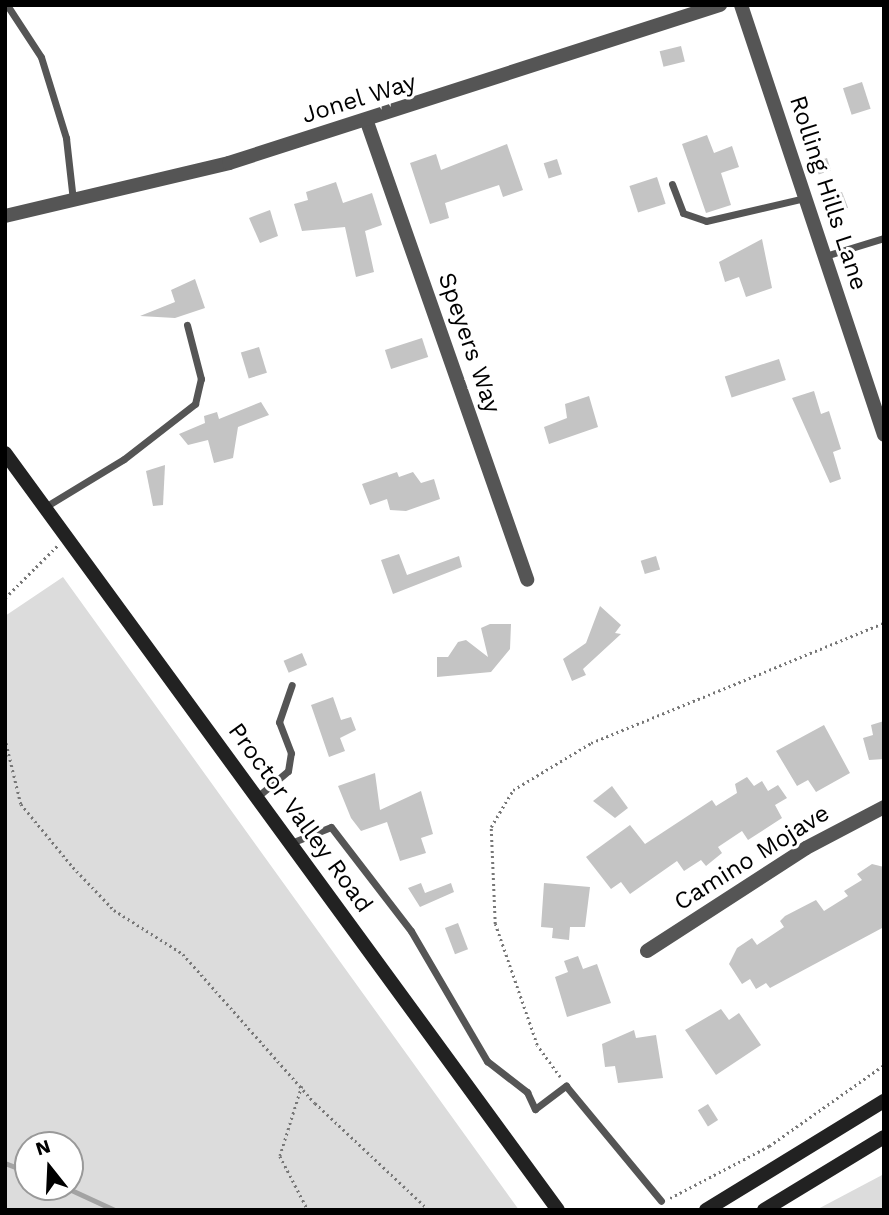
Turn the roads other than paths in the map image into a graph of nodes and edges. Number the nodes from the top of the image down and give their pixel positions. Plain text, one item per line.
1 (7, 5) edge
2 (720, 5) edge
3 (741, 5) edge
4 (367, 122) junction
5 (671, 184) dead end
6 (805, 198) junction
7 (73, 201) junction
8 (5, 216) edge
9 (884, 237) edge
10 (825, 256) junction
11 (187, 325) dead end
12 (884, 435) edge
13 (5, 453) edge
14 (45, 507) junction
15 (527, 580) dead end
16 (292, 685) dead end
17 (257, 797) junction
18 (884, 807) edge
19 (290, 843) junction
20 (648, 951) dead end
21 (884, 1101) edge
22 (884, 1137) edge
23 (661, 1201) road end
24 (558, 1210) edge
25 (706, 1210) edge
26 (764, 1210) edge

1 - 7 lane
2 - 4 street, Jonel Way
3 - 6 street, Rolling Hills Lane
4 - 7 street, Jonel Way
4 - 15 street, Speyers Way
5 - 6 lane
6 - 10 street, Rolling Hills Lane
7 - 8 street, Jonel Way
9 - 10 lane
10 - 12 street, Rolling Hills Lane
11 - 14 lane
13 - 14 street, Proctor Valley Road
14 - 17 street, Proctor Valley Road
16 - 17 lane
17 - 19 street, Proctor Valley Road
18 - 20 street, Camino Mojave
19 - 23 lane
19 - 24 street, Proctor Valley Road
21 - 25 street
22 - 26 street

